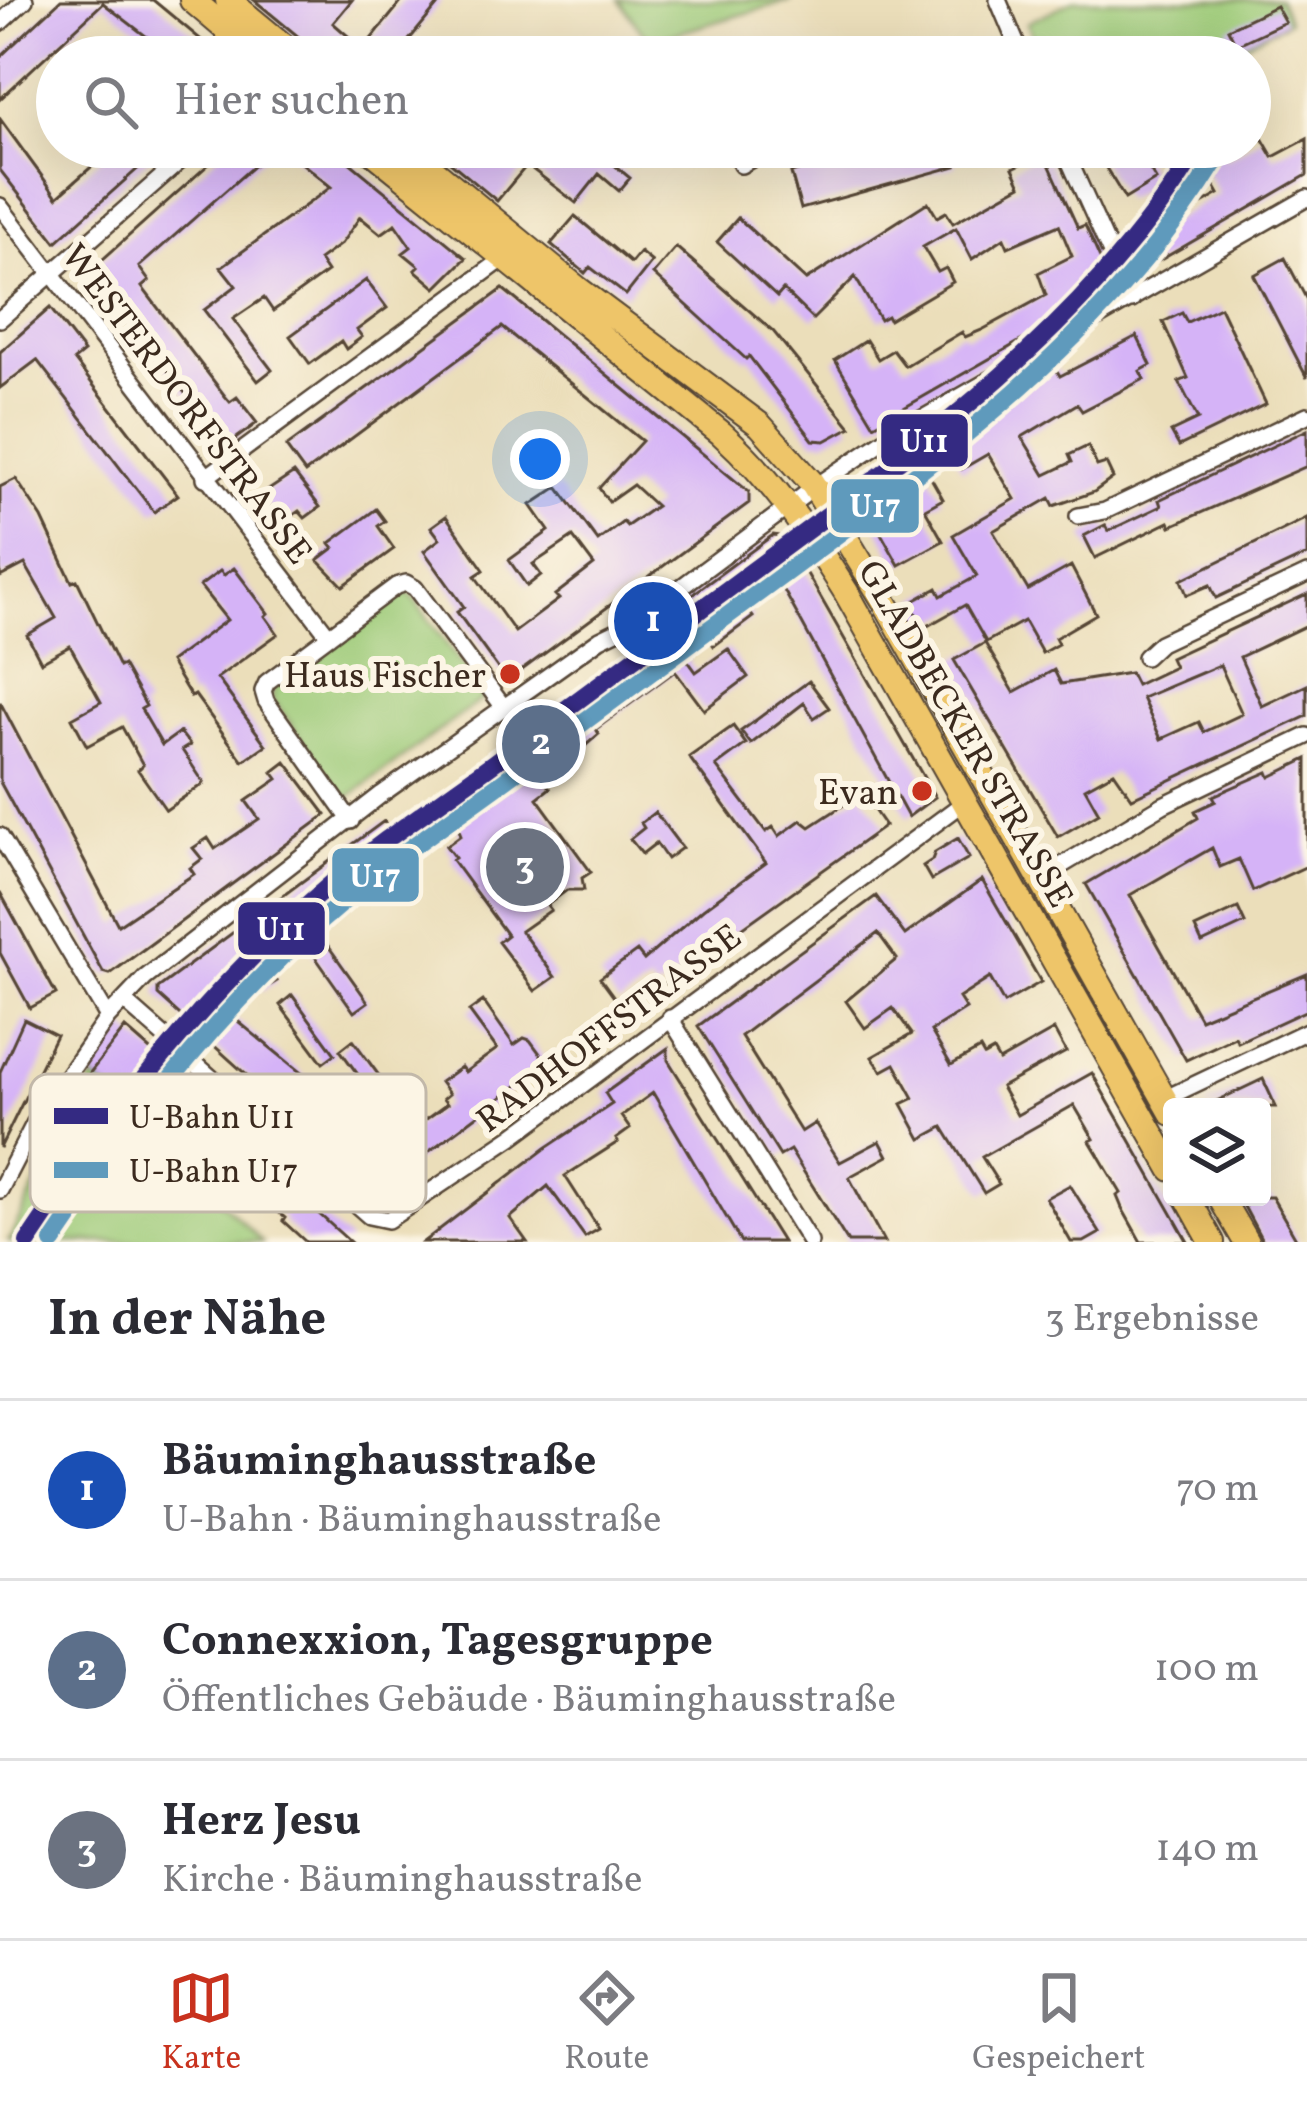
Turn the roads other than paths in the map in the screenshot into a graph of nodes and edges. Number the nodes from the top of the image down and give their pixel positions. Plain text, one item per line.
1 (26, 0) edge
2 (192, 0) edge
3 (228, 0) edge
4 (998, 0) edge
5 (0, 23) edge
6 (235, 36) edge
7 (271, 36) edge
8 (1013, 36) edge
9 (172, 168) edge
10 (393, 168) edge
11 (431, 168) edge
12 (1072, 168) edge
13 (0, 206) edge
14 (1304, 206) edge
15 (502, 259) junction
16 (52, 275) junction
17 (1132, 300) junction
18 (0, 319) edge
19 (1307, 416) edge
20 (205, 478) junction
21 (815, 487) junction
22 (790, 505) junction
23 (1078, 516) dead end
24 (1307, 574) edge
25 (329, 636) junction
26 (1145, 657) dead end
27 (505, 710) junction
28 (1307, 736) edge
29 (966, 801) junction
30 (351, 820) junction
31 (0, 836) edge
32 (1039, 879) junction
33 (124, 1001) junction
34 (108, 1017) junction
35 (670, 1018) junction
36 (1307, 1031) edge
37 (69, 1074) edge
38 (208, 1074) edge
39 (1163, 1098) edge
40 (1183, 1098) edge
41 (30, 1132) edge
42 (1163, 1153) edge
43 (0, 1190) edge
44 (426, 1197) edge
45 (1192, 1206) edge
46 (1225, 1206) edge
47 (368, 1212) edge
48 (405, 1212) edge
49 (811, 1242) edge
50 (1212, 1242) edge
51 (1246, 1242) edge

1 - 5 street
2 - 6 main road
3 - 7 main road
4 - 8 street
9 - 16 street
10 - 15 main road, GLADBECKER STRASSE
11 - 21 main road, GLADBECKER STRASSE
12 - 17 street
13 - 16 street, WESTERDORFSTRASSE
14 - 17 street
15 - 20 street
15 - 22 main road, GLADBECKER STRASSE
16 - 18 street
16 - 20 street, WESTERDORFSTRASSE
17 - 21 street
19 - 23 street
20 - 25 street, WESTERDORFSTRASSE
21 - 22 street
21 - 32 main road, GLADBECKER STRASSE
22 - 27 street
22 - 29 main road, GLADBECKER STRASSE
24 - 26 street
25 - 27 street
25 - 30 street
27 - 30 street
28 - 32 street
29 - 35 street, RADHOFFSTRASSE
29 - 42 main road, GLADBECKER STRASSE
30 - 33 street
31 - 34 street
32 - 39 main road, GLADBECKER STRASSE
33 - 34 street
33 - 38 street, RADHOFFSTRASSE
34 - 37 street
35 - 44 street, RADHOFFSTRASSE
35 - 49 street
36 - 40 street
41 - 43 street
45 - 50 main road
46 - 51 main road
47 - 48 street, RADHOFFSTRASSE

